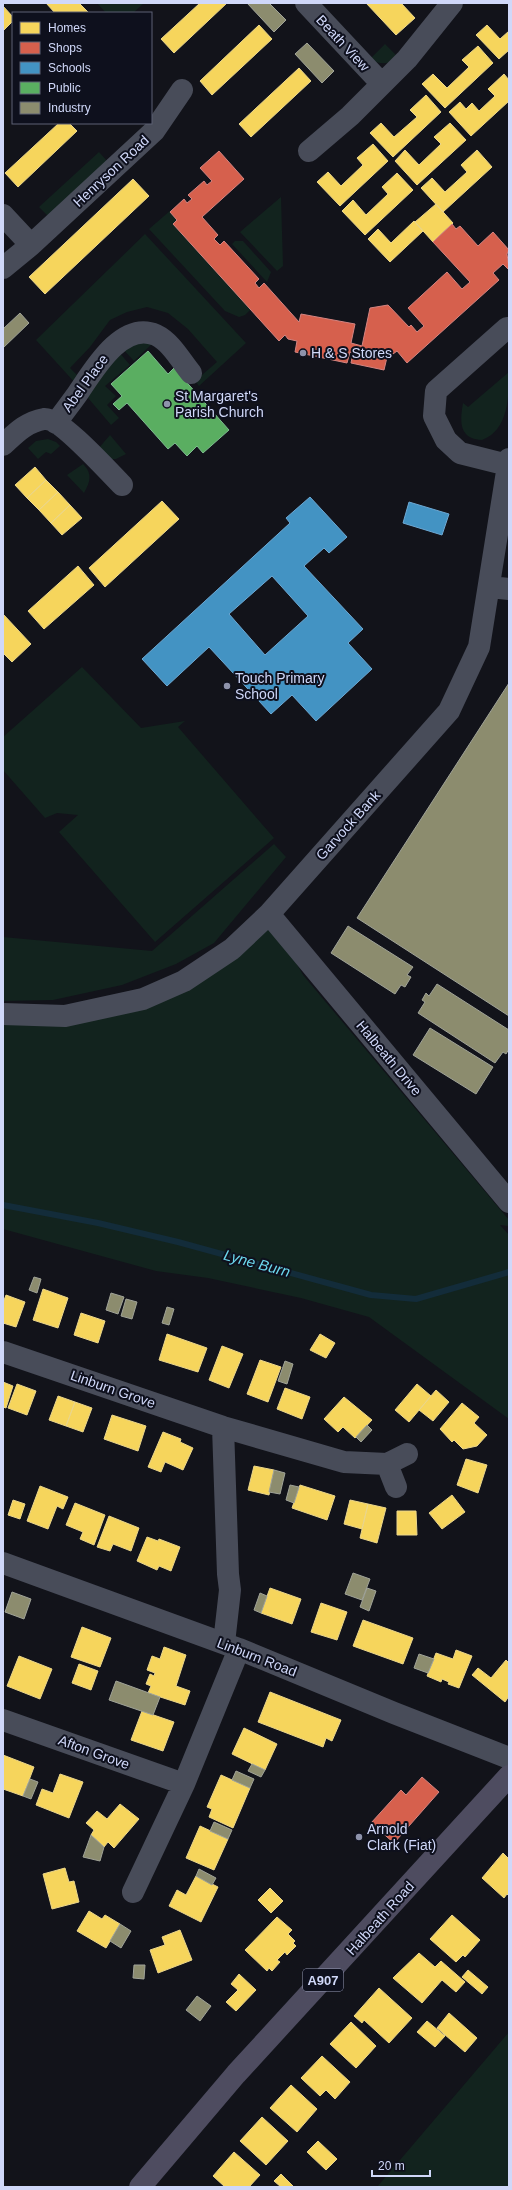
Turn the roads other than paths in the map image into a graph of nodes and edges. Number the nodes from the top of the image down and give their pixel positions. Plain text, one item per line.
1 (306, 3) edge
2 (452, 3) edge
3 (381, 83) junction
4 (182, 90) dead end
5 (309, 151) dead end
6 (3, 215) edge
7 (31, 245) junction
8 (3, 268) edge
9 (507, 328) dead end
10 (191, 374) dead end
11 (56, 423) junction
12 (3, 445) edge
13 (508, 462) edge
14 (122, 485) dead end
15 (500, 588) edge
16 (269, 914) junction
17 (3, 1014) edge
18 (509, 1202) edge
19 (3, 1352) edge
20 (224, 1427) junction
21 (407, 1454) dead end
22 (387, 1464) junction
23 (396, 1487) dead end
24 (3, 1563) edge
25 (231, 1646) junction
26 (3, 1720) edge
27 (509, 1758) edge
28 (509, 1776) edge
29 (184, 1784) junction
30 (133, 1892) dead end
31 (140, 2187) edge

1 - 3 street, Beath View
2 - 3 street, Beath View
3 - 5 street, Beath View
4 - 7 street, Henryson Road
6 - 7 street
7 - 8 street, Henryson Road
9 - 13 street
10 - 11 street, Abel Place
11 - 12 street, Abel Place
11 - 14 street, Abel Place
13 - 15 street, Garvock Bank
15 - 16 street, Garvock Bank
16 - 17 street, Garvock Bank
16 - 18 street, Halbeath Drive
19 - 20 street, Linburn Grove
20 - 22 street, Linburn Grove
20 - 25 street
21 - 22 street, Linburn Grove
22 - 23 street
24 - 25 street, Linburn Road
25 - 27 street, Linburn Road
25 - 29 street
26 - 29 street, Afton Grove
28 - 31 main road, Halbeath Road / A907
29 - 30 street

